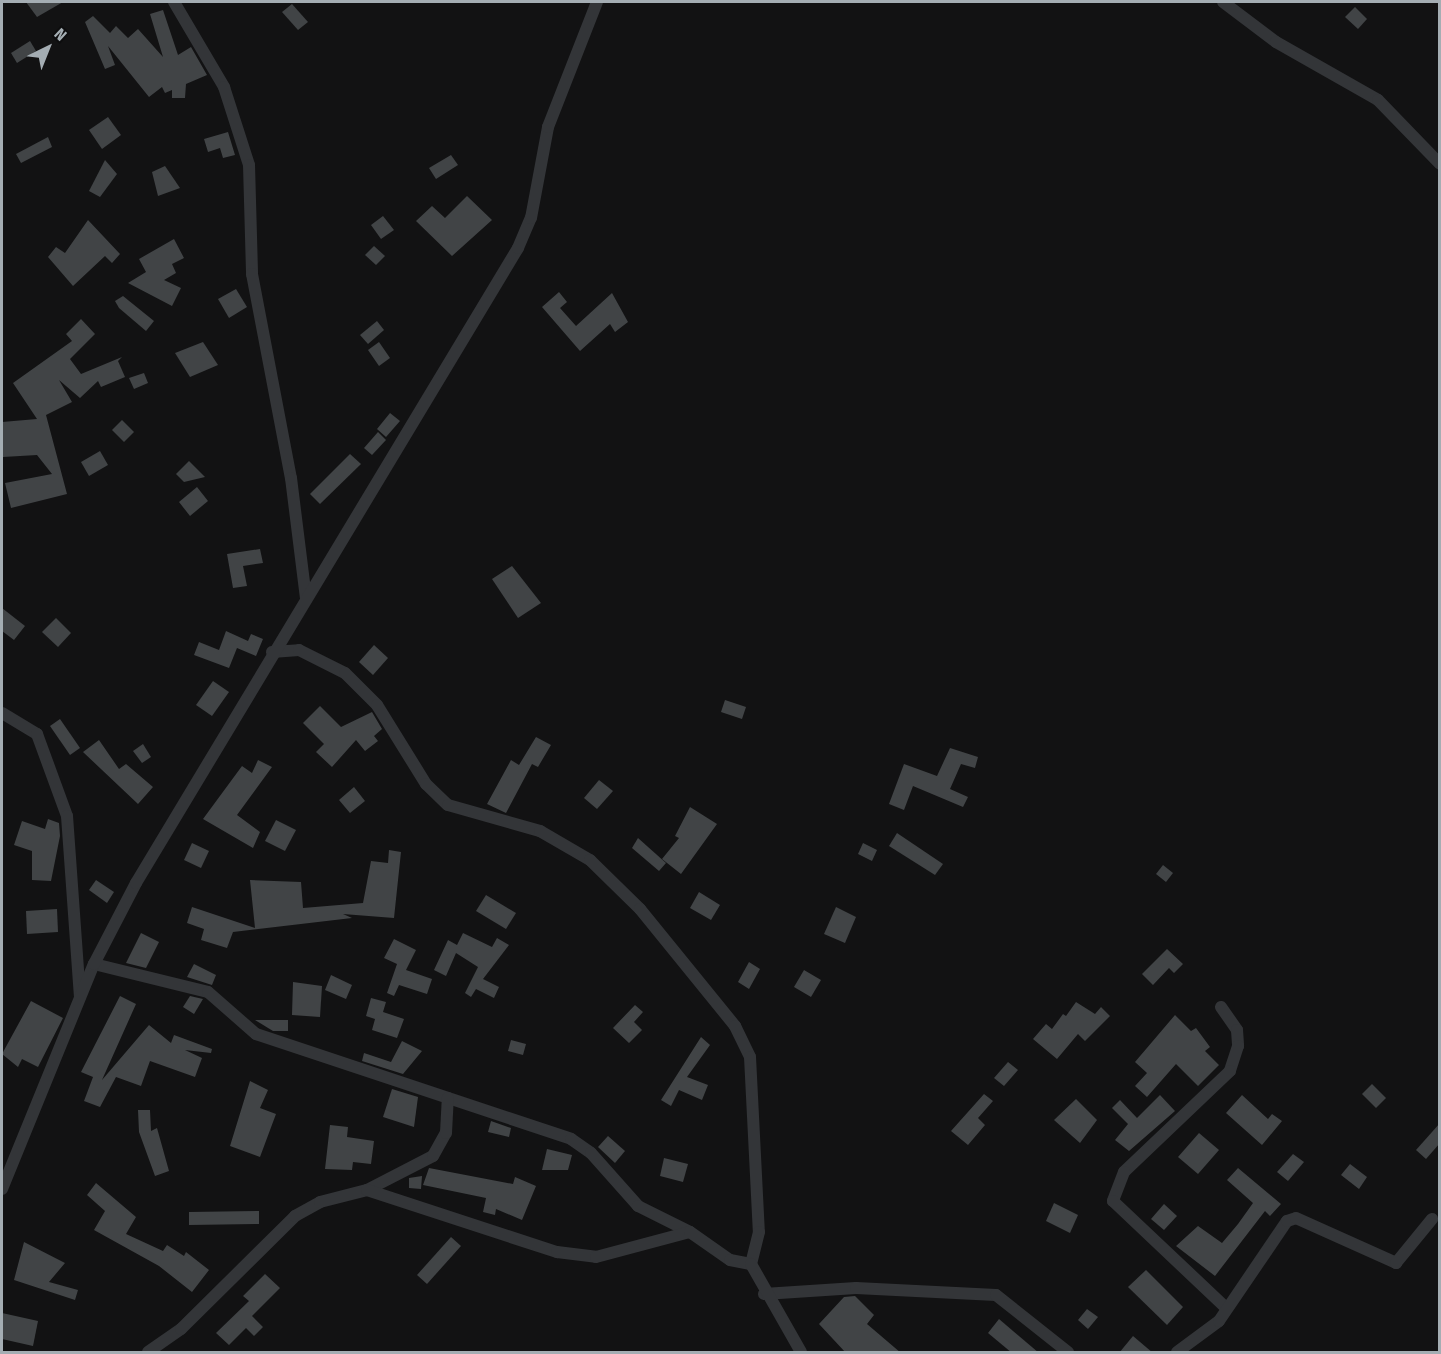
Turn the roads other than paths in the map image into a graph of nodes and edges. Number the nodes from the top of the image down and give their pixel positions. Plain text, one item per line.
1 (174, 2) edge
2 (597, 2) edge
3 (1223, 2) edge
4 (1440, 164) edge
5 (306, 598) junction
6 (272, 652) junction
7 (2, 713) edge
8 (94, 964) junction
9 (81, 999) junction
10 (1221, 1006) dead end
11 (448, 1098) junction
12 (2, 1189) edge
13 (368, 1190) junction
14 (1432, 1219) dead end
15 (690, 1232) junction
16 (751, 1264) junction
17 (764, 1294) junction
18 (1224, 1306) junction
19 (148, 1353) edge
20 (801, 1353) edge
21 (1068, 1353) edge
22 (1177, 1353) edge

1 - 5 street
2 - 5 street
3 - 4 street
5 - 6 street
6 - 8 street
6 - 16 street
7 - 9 street
8 - 9 street
8 - 11 street
9 - 12 street
10 - 18 street
11 - 13 street
11 - 15 street
13 - 15 street
13 - 19 street
14 - 18 street
15 - 16 street
16 - 17 street
17 - 20 street
17 - 21 street
18 - 22 street

